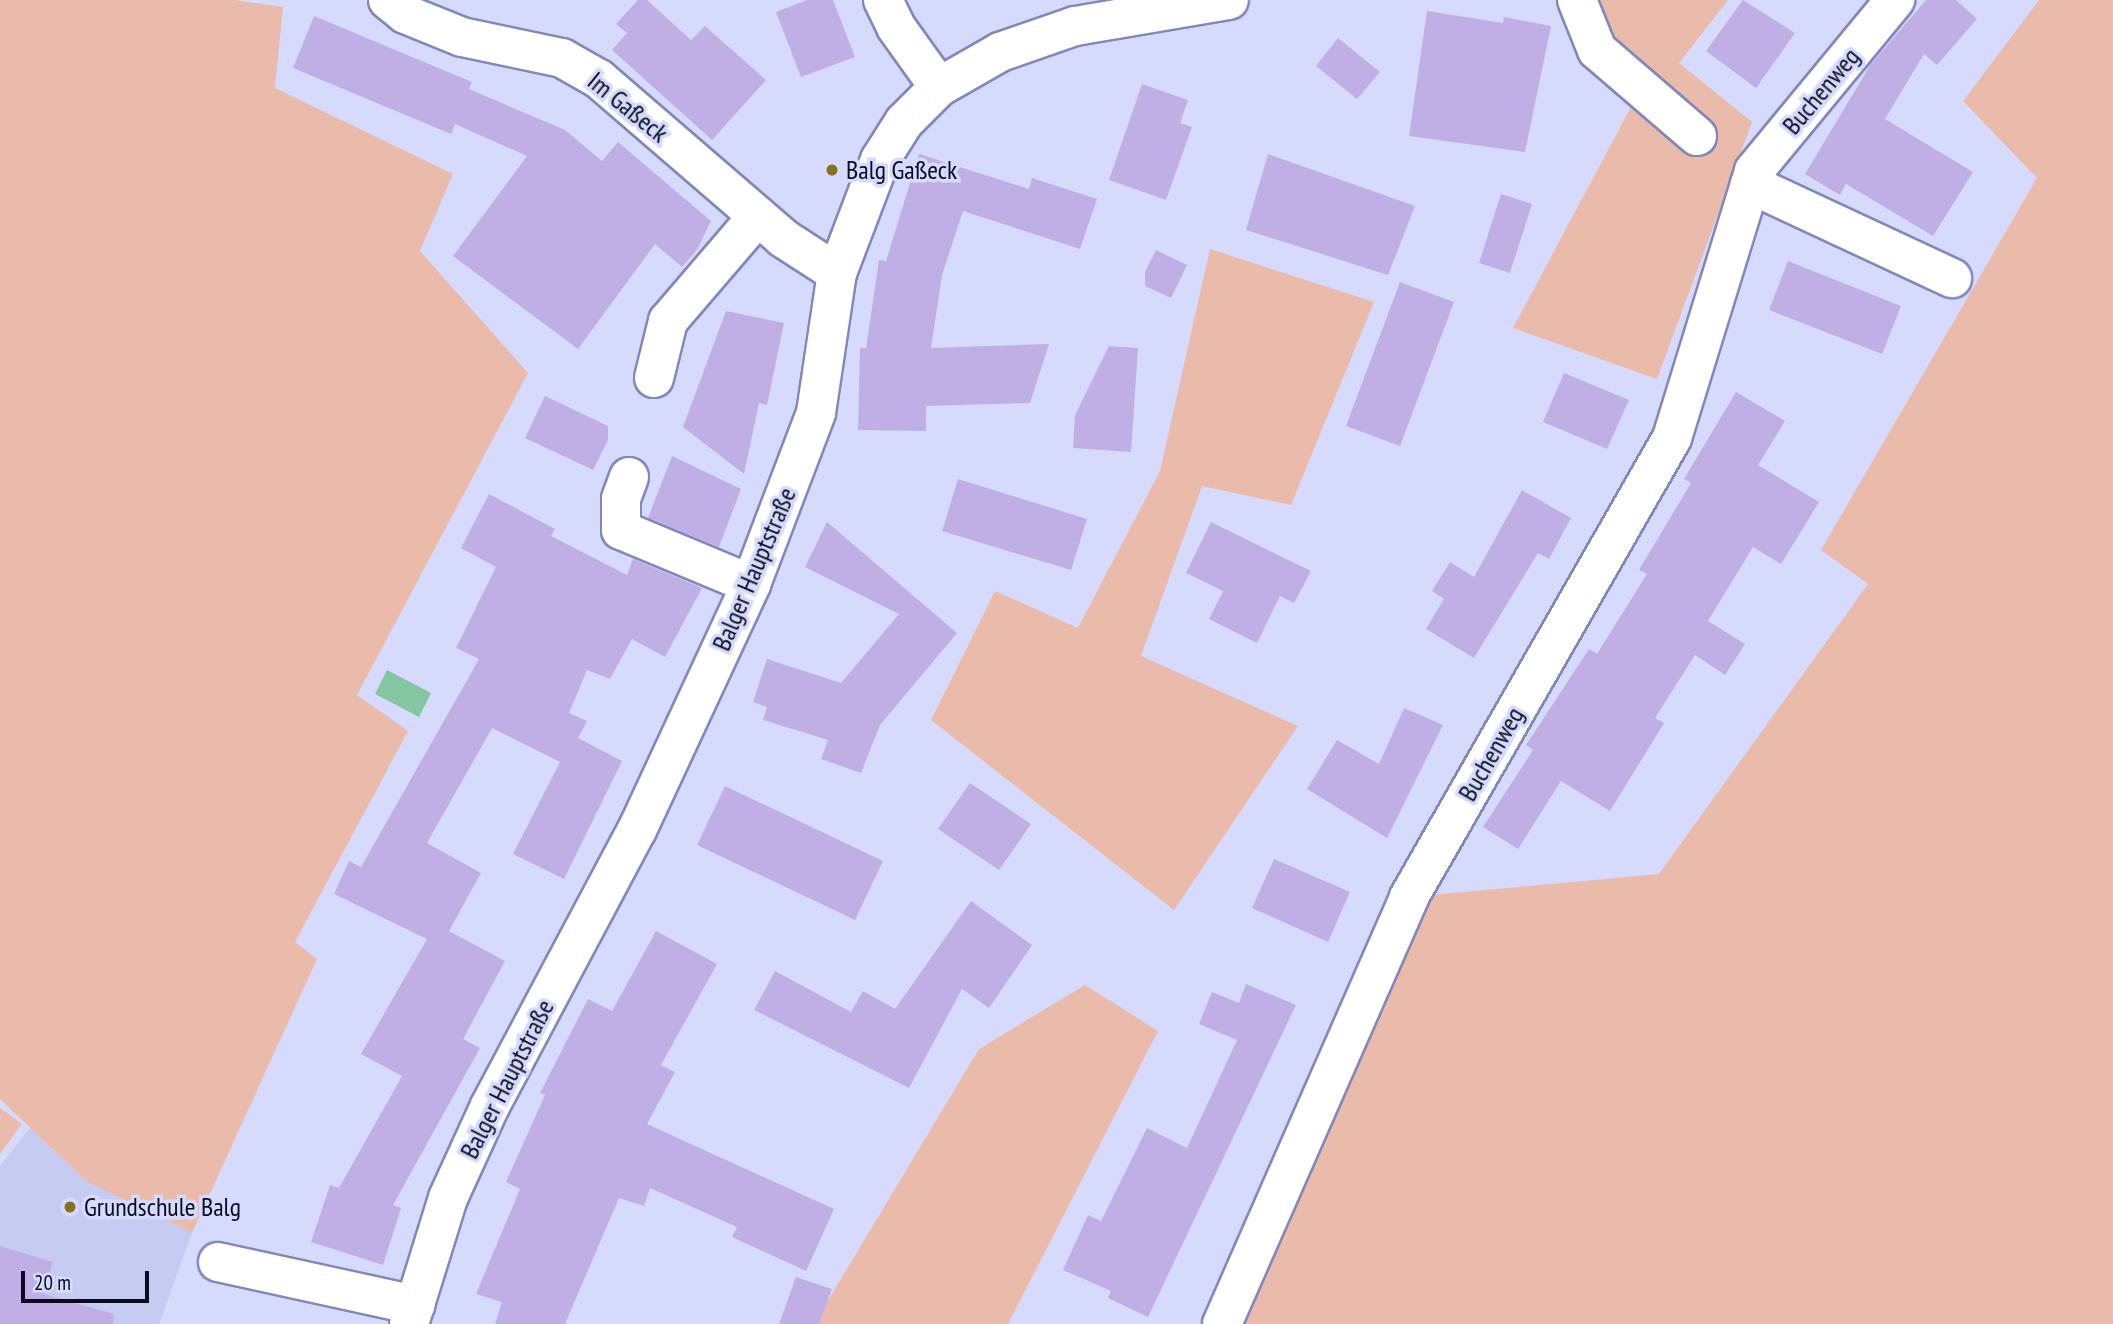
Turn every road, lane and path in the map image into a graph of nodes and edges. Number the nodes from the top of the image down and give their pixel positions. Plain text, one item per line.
1 (388, 0) edge
2 (883, 0) edge
3 (1229, 0) edge
4 (1577, 0) edge
5 (1895, 0) edge
6 (1157, 5) edge
7 (939, 87) junction
8 (1697, 136) dead end
9 (1750, 184) junction
10 (758, 216) junction
11 (837, 273) junction
12 (1951, 278) dead end
13 (654, 377) dead end
14 (629, 477) dead end
15 (751, 584) junction
16 (218, 1262) dead end
17 (412, 1315) edge
18 (1223, 1324) edge

1 - 10 street, Im Gaßeck
2 - 7 street
3 - 6 street, Balger Hauptstraße
4 - 8 street
5 - 9 street, Buchenweg
6 - 7 street, Balger Hauptstraße
7 - 11 street, Balger Hauptstraße
9 - 12 street
9 - 18 street, Buchenweg
10 - 11 street, Im Gaßeck
10 - 13 street
11 - 15 street, Balger Hauptstraße
14 - 15 street
15 - 17 street, Balger Hauptstraße
16 - 17 street

